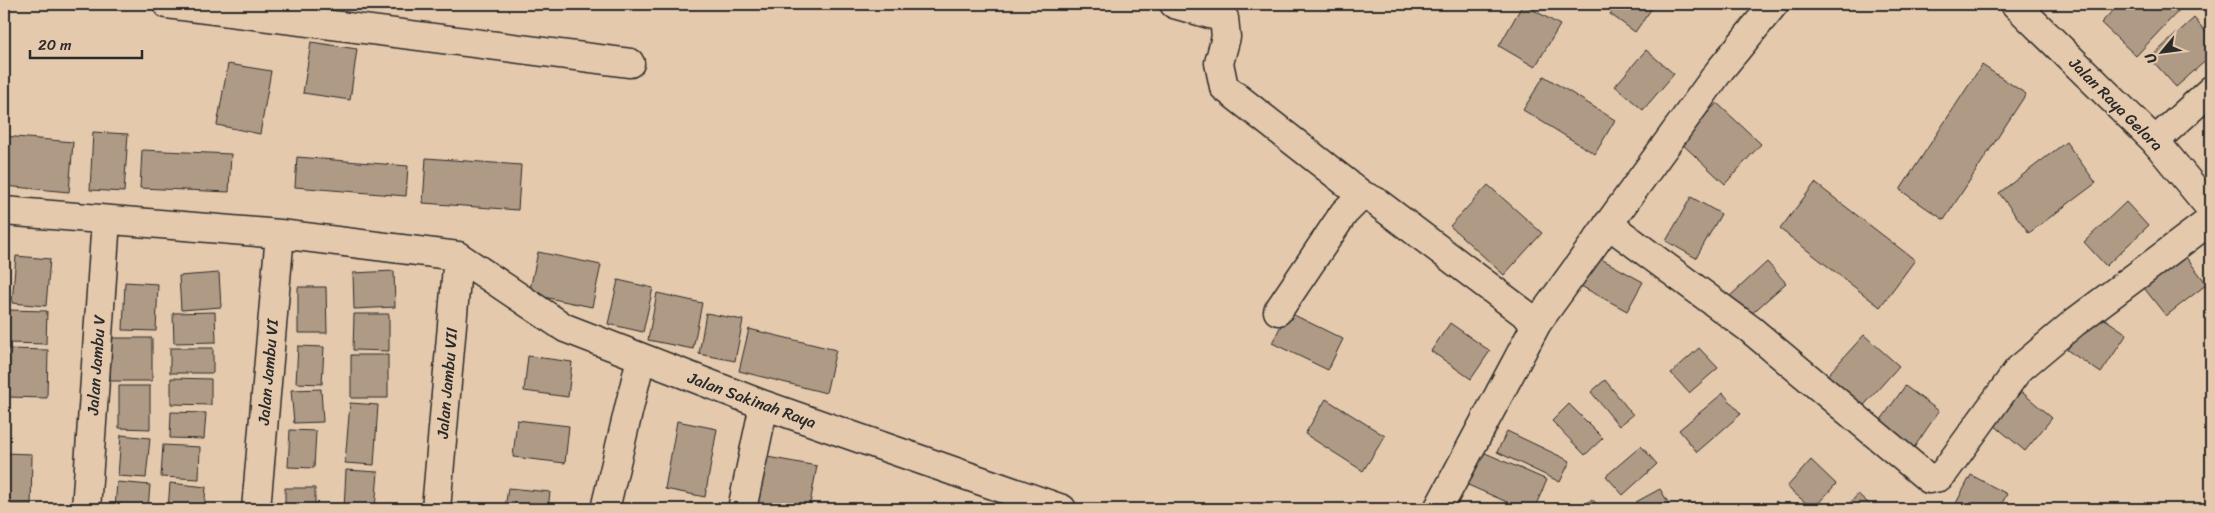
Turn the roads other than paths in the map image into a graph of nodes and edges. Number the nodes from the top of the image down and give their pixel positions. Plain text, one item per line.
1 (167, 4) edge
2 (1174, 4) edge
3 (1774, 4) edge
4 (2015, 4) edge
5 (630, 63) dead end
6 (2211, 90) edge
7 (2155, 141) junction
8 (1362, 195) junction
9 (2211, 209) edge
10 (4, 211) edge
11 (106, 220) junction
12 (2211, 220) edge
13 (1608, 224) junction
14 (280, 234) junction
15 (458, 256) junction
16 (1278, 311) dead end
17 (1537, 323) junction
18 (641, 358) junction
19 (764, 405) junction
20 (86, 509) edge
21 (256, 509) edge
22 (436, 509) edge
23 (605, 509) edge
24 (742, 509) edge
25 (1062, 509) edge
26 (1438, 509) edge

1 - 5 street
2 - 8 street
3 - 13 street
4 - 7 street, Jalan Raya Gelora
6 - 7 street
7 - 9 street, Jalan Raya Gelora
8 - 16 street
8 - 17 street
10 - 11 street
11 - 14 street
11 - 20 street, Jalan Jambu V
12 - 13 street
13 - 17 street
14 - 15 street
14 - 21 street, Jalan Jambu VI
15 - 18 street, Jalan Sakinah Raya
15 - 22 street, Jalan Jambu VII
17 - 26 street
18 - 19 street, Jalan Sakinah Raya
18 - 23 street
19 - 24 street
19 - 25 street, Jalan Sakinah Raya

